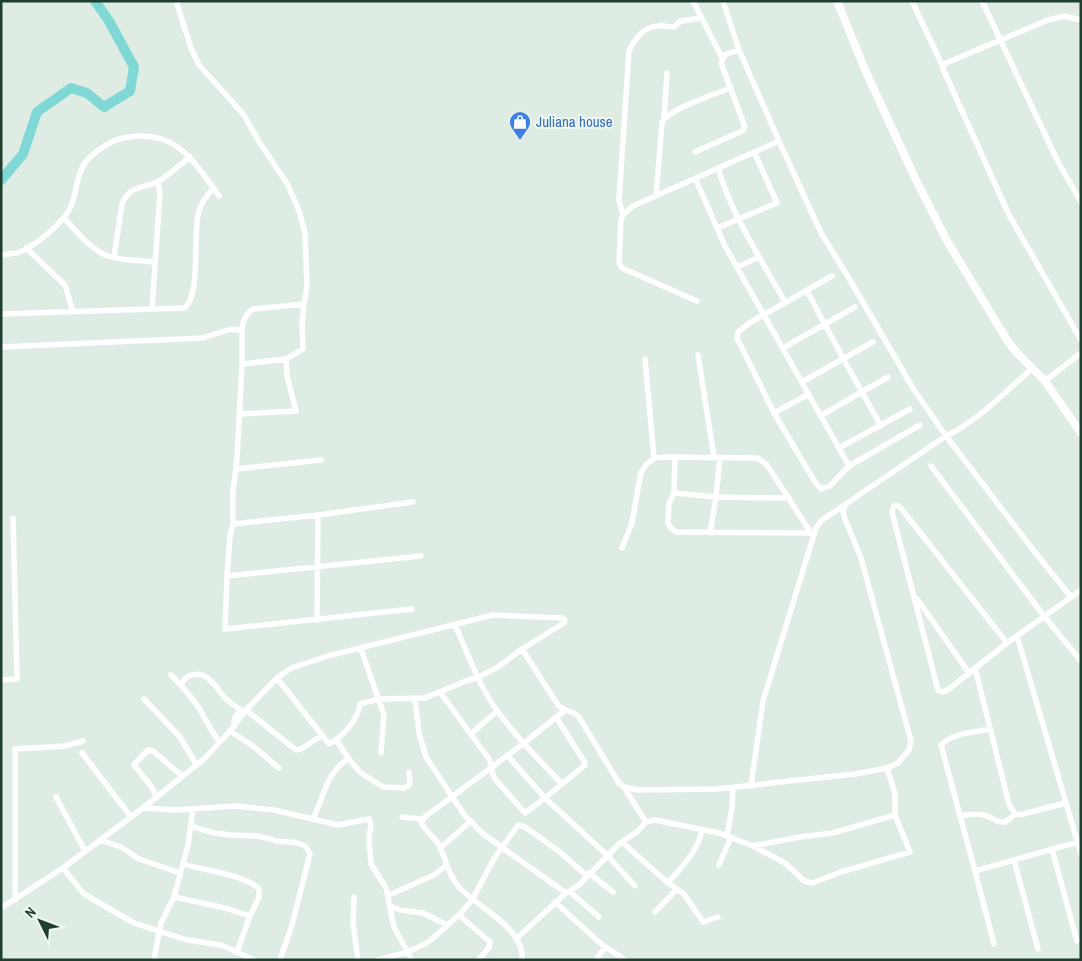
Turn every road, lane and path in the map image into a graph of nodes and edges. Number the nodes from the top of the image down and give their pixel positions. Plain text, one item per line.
1 (176, 1) edge
2 (693, 1) edge
3 (723, 1) edge
4 (837, 1) edge
5 (912, 1) edge
6 (982, 1) edge
7 (701, 18) junction
8 (1081, 20) edge
9 (1001, 40) junction
10 (740, 50) junction
11 (722, 58) junction
12 (943, 67) junction
13 (667, 73) dead end
14 (730, 88) junction
15 (664, 118) junction
16 (779, 141) junction
17 (695, 152) dead end
18 (754, 152) junction
19 (190, 157) junction
20 (718, 168) junction
21 (695, 178) junction
22 (158, 182) junction
23 (214, 188) junction
24 (219, 196) dead end
25 (656, 196) junction
26 (1081, 202) edge
27 (623, 215) junction
28 (64, 218) junction
29 (740, 220) junction
30 (717, 228) junction
31 (26, 248) junction
32 (1, 255) edge
33 (114, 257) junction
34 (759, 257) junction
35 (155, 262) junction
36 (737, 267) junction
37 (832, 276) dead end
38 (808, 291) junction
39 (697, 301) dead end
40 (785, 302) junction
41 (304, 304) junction
42 (855, 307) dead end
43 (152, 309) junction
44 (73, 312) junction
45 (1, 314) edge
46 (764, 314) junction
47 (825, 325) junction
48 (242, 331) junction
49 (1081, 340) edge
50 (872, 342) dead end
51 (1, 347) edge
52 (783, 348) junction
53 (1081, 353) edge
54 (698, 355) dead end
55 (286, 359) junction
56 (645, 360) dead end
57 (844, 360) junction
58 (242, 364) junction
59 (1033, 368) junction
60 (888, 377) dead end
61 (1045, 381) junction
62 (802, 382) junction
63 (862, 392) junction
64 (809, 394) junction
65 (910, 409) dead end
66 (774, 413) junction
67 (240, 414) junction
68 (820, 416) junction
69 (881, 426) junction
70 (920, 426) dead end
71 (1081, 433) edge
72 (946, 436) junction
73 (839, 448) junction
74 (675, 457) junction
75 (717, 457) junction
76 (654, 458) junction
77 (321, 460) dead end
78 (849, 466) junction
79 (931, 466) dead end
80 (236, 469) junction
81 (674, 493) junction
82 (716, 496) junction
83 (788, 498) junction
84 (413, 502) dead end
85 (846, 504) junction
86 (318, 515) junction
87 (14, 518) dead end
88 (233, 524) junction
89 (710, 533) junction
90 (813, 533) junction
91 (622, 548) dead end
92 (421, 556) dead end
93 (317, 566) junction
94 (227, 576) junction
95 (1081, 590) edge
96 (914, 595) junction
97 (1071, 597) junction
98 (412, 609) dead end
99 (1044, 616) junction
100 (317, 620) junction
101 (456, 625) junction
102 (1017, 636) junction
103 (1007, 643) junction
104 (361, 649) junction
105 (522, 649) junction
106 (1081, 661) edge
107 (975, 668) junction
108 (969, 673) junction
109 (171, 675) dead end
110 (479, 677) junction
111 (277, 678) junction
112 (1, 680) edge
113 (181, 685) junction
114 (440, 692) junction
115 (414, 698) junction
116 (144, 699) dead end
117 (379, 699) junction
118 (246, 710) junction
119 (565, 710) junction
120 (497, 711) junction
121 (556, 717) junction
122 (234, 724) junction
123 (990, 729) junction
124 (230, 732) junction
125 (471, 734) junction
126 (321, 736) junction
127 (83, 740) dead end
128 (336, 740) junction
129 (220, 742) junction
130 (523, 744) junction
131 (82, 753) dead end
132 (381, 753) dead end
133 (507, 755) junction
134 (348, 759) junction
135 (196, 764) junction
136 (492, 766) junction
137 (279, 768) dead end
138 (887, 768) junction
139 (409, 772) dead end
140 (182, 776) junction
141 (562, 784) junction
142 (752, 786) junction
143 (624, 787) junction
144 (733, 788) junction
145 (56, 797) dead end
146 (157, 797) junction
147 (452, 797) junction
148 (545, 798) junction
149 (1066, 803) junction
150 (143, 808) junction
151 (193, 809) junction
152 (1015, 814) junction
153 (895, 815) junction
154 (960, 816) junction
155 (131, 817) junction
156 (402, 817) dead end
157 (314, 818) junction
158 (422, 819) junction
159 (471, 822) junction
160 (646, 822) junction
161 (192, 826) junction
162 (702, 829) junction
163 (729, 837) junction
164 (100, 840) junction
165 (622, 842) junction
166 (1078, 842) junction
167 (754, 846) junction
168 (502, 847) junction
169 (440, 848) junction
170 (1052, 849) junction
171 (85, 851) junction
172 (1081, 854) edge
173 (606, 855) junction
174 (1014, 860) junction
175 (183, 864) junction
176 (718, 865) dead end
177 (446, 866) junction
178 (62, 868) junction
179 (975, 871) junction
180 (180, 873) junction
181 (588, 874) junction
182 (668, 883) junction
183 (635, 886) dead end
184 (677, 889) junction
185 (568, 892) junction
186 (613, 892) dead end
187 (389, 895) junction
188 (174, 897) junction
189 (354, 897) dead end
190 (14, 900) junction
191 (472, 900) junction
192 (555, 902) junction
193 (390, 906) junction
194 (1, 908) edge
195 (655, 912) dead end
196 (458, 915) junction
197 (250, 916) junction
198 (599, 916) dead end
199 (718, 917) dead end
200 (447, 925) junction
201 (159, 931) junction
202 (517, 938) junction
203 (1077, 941) dead end
204 (994, 944) dead end
205 (605, 947) junction
206 (1038, 949) dead end
207 (237, 952) junction
208 (407, 952) junction
209 (154, 960) edge
210 (254, 960) edge
211 (280, 960) edge
212 (358, 960) edge
213 (378, 960) edge
214 (412, 960) edge
215 (478, 960) edge
216 (522, 960) edge
217 (596, 960) edge
218 (625, 960) edge

1 - 41 street
2 - 7 street
3 - 10 street
4 - 59 street
5 - 12 street
6 - 9 street
7 - 11 street
7 - 27 street
8 - 9 street
9 - 12 street
9 - 26 street
10 - 11 street
10 - 16 street
11 - 14 street
12 - 49 street
13 - 15 street
14 - 15 street
14 - 17 street
15 - 25 street
16 - 18 street
16 - 72 street
18 - 20 street
18 - 29 street
19 - 22 street
19 - 23 street
19 - 28 street
20 - 21 street
20 - 29 street
21 - 25 street
21 - 30 street
22 - 33 street
22 - 35 street
23 - 24 street
23 - 43 street
25 - 27 street
27 - 39 street
28 - 31 street
28 - 33 street
29 - 30 street
29 - 34 street
30 - 36 street
31 - 32 street
31 - 44 street
33 - 35 street
34 - 36 street
34 - 40 street
35 - 43 street
36 - 46 street
37 - 38 street
38 - 40 street
38 - 47 street
40 - 46 street
41 - 48 street
41 - 55 street
42 - 47 street
43 - 44 street
44 - 45 street
46 - 52 street
46 - 66 street
47 - 52 street
47 - 57 street
48 - 51 street
48 - 58 street
50 - 57 street
52 - 62 street
53 - 61 street
54 - 75 street
55 - 58 street
55 - 67 street
56 - 76 street
57 - 62 street
57 - 63 street
58 - 67 street
59 - 61 street
59 - 72 street
60 - 63 street
61 - 71 street
62 - 64 street
63 - 68 street
63 - 69 street
64 - 66 street
64 - 68 street
65 - 69 street
66 - 78 street
67 - 80 street
68 - 73 street
69 - 73 street
70 - 78 street
72 - 85 street
72 - 97 street
73 - 78 street
74 - 75 street
74 - 76 street
74 - 81 street
75 - 82 street
75 - 83 street
76 - 91 street
77 - 80 street
79 - 99 street
80 - 88 street
81 - 82 street
81 - 89 street
82 - 83 street
82 - 89 street
83 - 90 street
84 - 86 street
85 - 90 street
85 - 138 street
86 - 88 street
86 - 93 street
87 - 112 street
88 - 94 street
89 - 90 street
90 - 142 street
92 - 93 street
93 - 94 street
93 - 100 street
94 - 100 street
95 - 97 street
96 - 103 street
96 - 108 street
96 - 108 street
97 - 99 street
98 - 100 street
99 - 102 street
99 - 106 street
101 - 104 street
101 - 105 street
101 - 110 street
102 - 103 street
102 - 149 street
103 - 107 street
104 - 111 street
104 - 117 street
105 - 110 street
105 - 119 street
107 - 108 street
107 - 123 street
109 - 113 street
110 - 114 street
110 - 120 street
111 - 118 street
111 - 126 street
113 - 122 street
113 - 129 street
114 - 115 street
114 - 125 street
115 - 117 street
115 - 147 street
116 - 135 street
117 - 128 street
117 - 132 street
118 - 122 street
118 - 126 street
119 - 121 street
119 - 143 street
120 - 125 street
120 - 130 street
121 - 130 street
121 - 141 street
122 - 124 street
123 - 152 street
123 - 154 street
124 - 129 street
124 - 137 street
125 - 136 street
126 - 128 street
127 - 190 street
128 - 134 street
129 - 135 street
130 - 133 street
130 - 141 street
131 - 155 street
133 - 136 street
133 - 148 street
134 - 139 street
134 - 157 street
135 - 140 street
136 - 147 street
136 - 148 street
138 - 142 street
138 - 153 street
140 - 146 street
140 - 146 street
141 - 148 street
142 - 144 street
143 - 144 street
143 - 160 street
144 - 163 street
145 - 171 street
146 - 150 street
147 - 158 street
147 - 159 street
148 - 173 street
149 - 152 street
149 - 166 street
150 - 151 street
150 - 155 street
151 - 157 street
151 - 161 street
152 - 154 street
153 - 167 street
153 - 167 street
154 - 179 street
155 - 164 street
156 - 158 street
157 - 187 street
158 - 169 street
159 - 168 street
159 - 169 street
160 - 162 street
160 - 165 street
161 - 175 street
161 - 211 street
162 - 163 street
162 - 182 street
163 - 167 street
163 - 176 street
164 - 171 street
164 - 180 street
165 - 173 street
165 - 182 street
166 - 170 street
166 - 172 street
168 - 181 street
168 - 185 street
168 - 191 street
169 - 177 street
170 - 174 street
170 - 203 street
171 - 178 street
173 - 181 street
173 - 183 street
174 - 179 street
174 - 206 street
175 - 180 street
175 - 197 street
177 - 187 street
177 - 191 street
178 - 190 street
178 - 201 street
179 - 204 street
180 - 188 street
181 - 185 street
181 - 186 street
182 - 184 street
184 - 195 street
184 - 199 street
185 - 192 street
185 - 198 street
187 - 193 street
188 - 197 street
188 - 201 street
189 - 212 street
190 - 194 street
191 - 196 street
191 - 202 street
192 - 202 street
192 - 205 street
193 - 200 street
193 - 208 street
196 - 200 street
196 - 215 street
197 - 207 street
200 - 208 street
201 - 207 street
201 - 209 street
202 - 216 street
205 - 217 street
205 - 218 street
207 - 210 street
208 - 213 street
208 - 214 street

